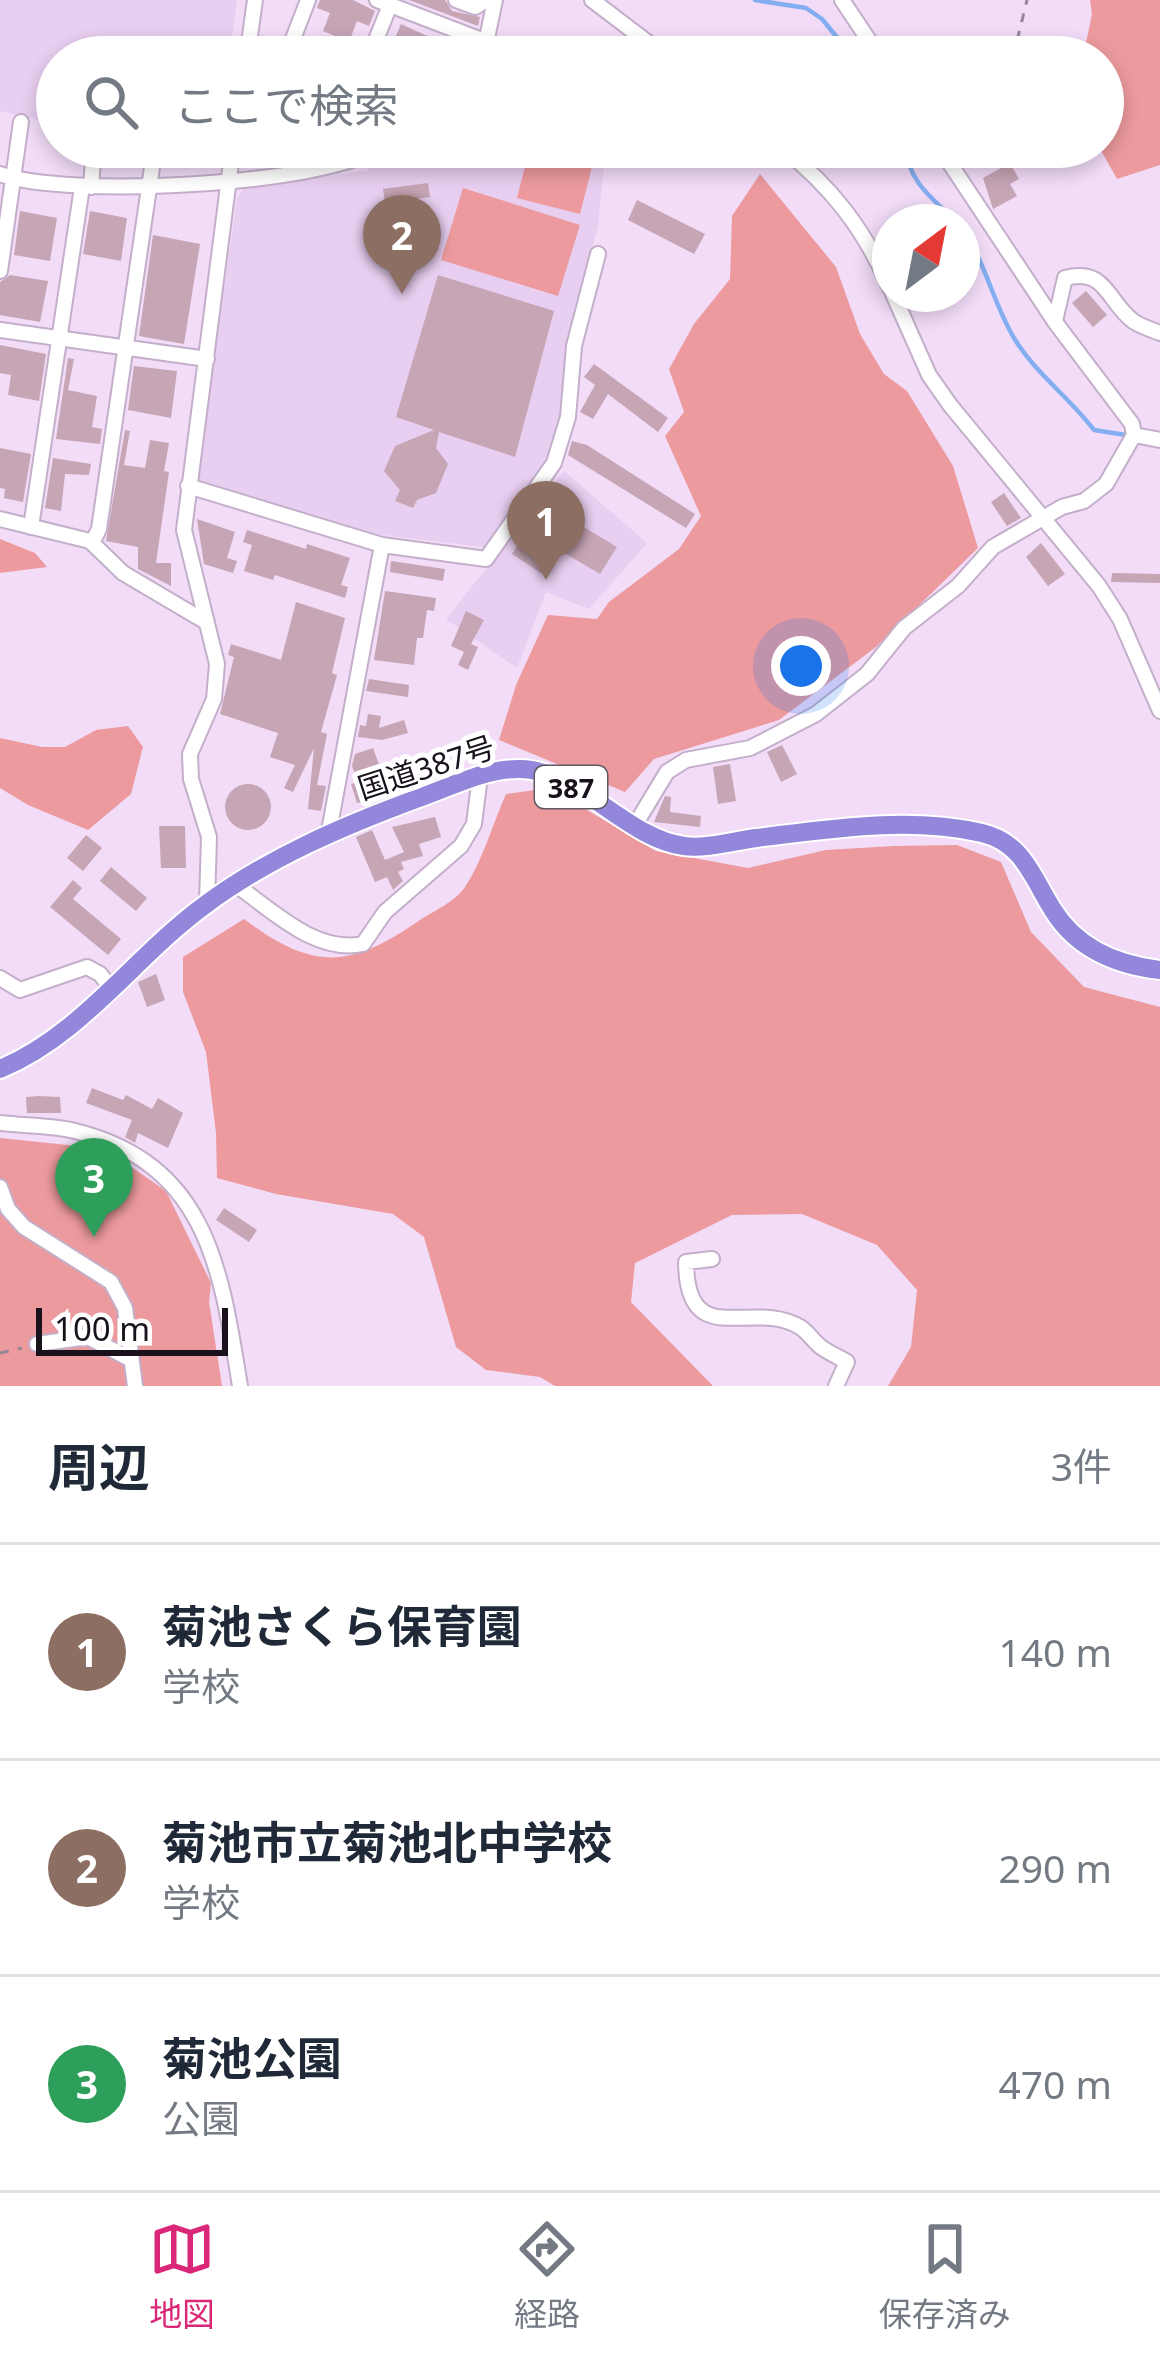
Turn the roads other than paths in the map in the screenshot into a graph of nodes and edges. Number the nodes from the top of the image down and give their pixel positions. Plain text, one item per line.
1 (255, 0) edge
2 (308, 0) edge
3 (456, 0) edge
4 (485, 0) edge
5 (495, 0) edge
6 (592, 0) edge
7 (842, 0) edge
8 (384, 2) edge
9 (250, 36) edge
10 (294, 36) edge
11 (375, 36) edge
12 (456, 36) edge
13 (488, 36) edge
14 (639, 36) edge
15 (866, 36) edge
16 (21, 122) dead end
17 (90, 168) edge
18 (151, 168) edge
19 (232, 168) edge
20 (326, 168) edge
21 (805, 168) edge
22 (953, 168) edge
23 (7, 176) edge
24 (232, 179) junction
25 (148, 185) junction
26 (86, 187) junction
27 (598, 254) dead end
28 (872, 254) edge
29 (0, 271) edge
30 (900, 312) edge
31 (1055, 322) junction
32 (0, 330) edge
33 (1160, 333) edge
34 (58, 340) junction
35 (125, 350) junction
36 (207, 358) junction
37 (1134, 435) junction
38 (1160, 440) edge
39 (188, 486) junction
40 (1043, 518) junction
41 (0, 519) edge
42 (31, 527) junction
43 (92, 543) junction
44 (382, 545) junction
45 (206, 622) junction
46 (1160, 711) edge
47 (480, 776) junction
48 (635, 824) junction
49 (328, 831) junction
50 (236, 885) junction
51 (207, 903) junction
52 (1160, 970) edge
53 (0, 978) edge
54 (111, 988) junction
55 (0, 1069) edge
56 (0, 1123) edge
57 (0, 1187) edge
58 (712, 1259) dead end
59 (37, 1344) road end
60 (128, 1358) junction
61 (135, 1386) edge
62 (240, 1386) edge
63 (836, 1386) edge

1 - 9 street
2 - 10 street
3 - 4 street
5 - 13 street
6 - 14 street
7 - 15 street
8 - 11 street
8 - 12 street
16 - 23 street
17 - 26 street
18 - 25 street
19 - 24 street
20 - 24 street
21 - 28 street
22 - 31 street
23 - 26 street
23 - 29 street
24 - 25 street
24 - 36 street
25 - 26 street
25 - 35 street
26 - 34 street
27 - 44 street
30 - 40 street
31 - 33 street
31 - 37 street
32 - 34 street
34 - 35 street
34 - 42 street
35 - 36 street
35 - 43 street
36 - 39 street
37 - 38 street
37 - 40 street
39 - 44 street
39 - 45 street
40 - 46 street
40 - 48 street
41 - 42 street
42 - 43 street
43 - 45 street
44 - 49 street
45 - 51 street
47 - 48 highway, 国道387号 / 387
47 - 49 highway, 国道387号 / 387
47 - 50 street
48 - 52 highway, 国道387号 / 387
49 - 50 highway, 国道387号 / 387
50 - 51 highway, 国道387号 / 387
51 - 54 highway, 国道387号 / 387
53 - 54 street
54 - 55 highway, 国道387号 / 387
56 - 62 street
57 - 60 street
58 - 63 street
59 - 60 street
60 - 61 street

